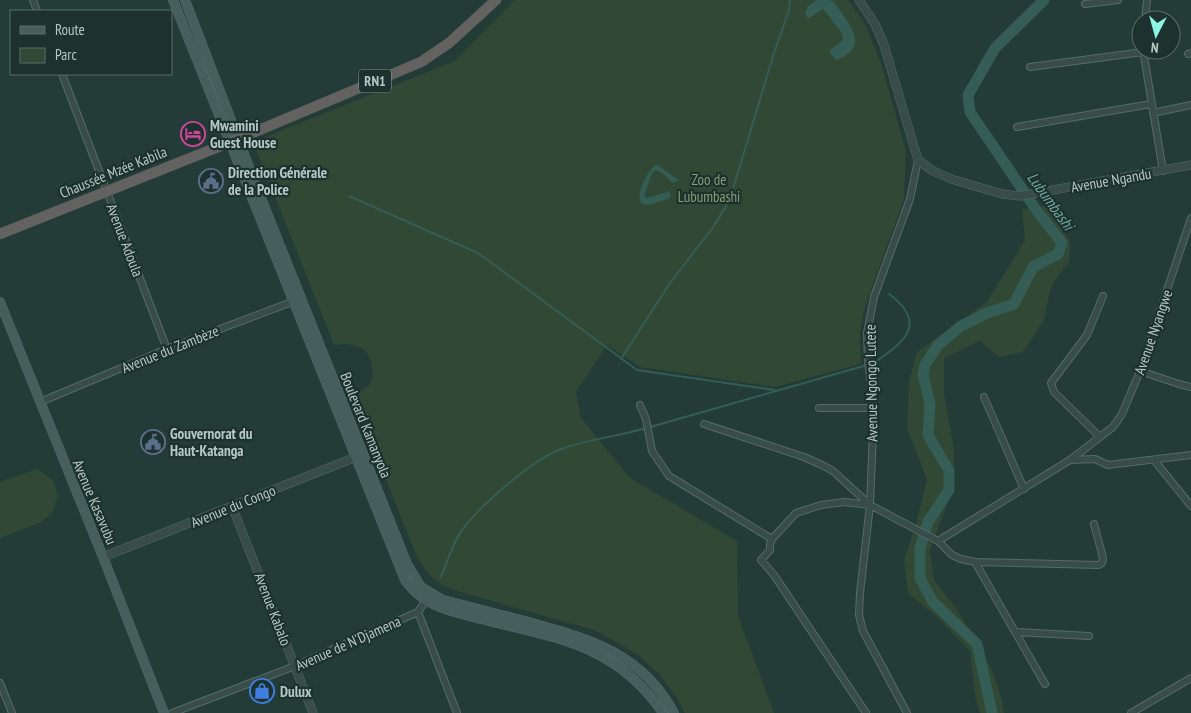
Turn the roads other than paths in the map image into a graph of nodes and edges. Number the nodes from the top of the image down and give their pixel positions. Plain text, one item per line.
1 (173, 0) edge
2 (185, 0) edge
3 (496, 0) edge
4 (859, 0) edge
5 (1118, 0) edge
6 (1085, 4) dead end
7 (1131, 53) edge
8 (1144, 60) edge
9 (1030, 67) dead end
10 (62, 75) edge
11 (1151, 104) junction
12 (1191, 105) edge
13 (1153, 113) junction
14 (1017, 127) dead end
15 (233, 140) junction
16 (918, 160) junction
17 (1191, 165) edge
18 (1163, 171) junction
19 (106, 192) junction
20 (1191, 218) edge
21 (0, 234) edge
22 (1102, 296) dead end
23 (297, 300) junction
24 (0, 302) edge
25 (167, 349) junction
26 (1140, 371) junction
27 (1191, 387) edge
28 (984, 397) dead end
29 (40, 402) junction
30 (640, 405) dead end
31 (819, 408) dead end
32 (874, 408) junction
33 (704, 424) dead end
34 (1100, 437) junction
35 (1191, 455) edge
36 (359, 456) junction
37 (1070, 460) junction
38 (1154, 460) junction
39 (1024, 489) junction
40 (870, 504) junction
41 (232, 506) junction
42 (1191, 506) edge
43 (1094, 524) dead end
44 (772, 539) junction
45 (936, 540) junction
46 (103, 558) junction
47 (975, 562) junction
48 (427, 597) junction
49 (418, 612) junction
50 (1015, 632) junction
51 (1089, 636) dead end
52 (295, 666) junction
53 (1191, 678) edge
54 (0, 683) edge
55 (1045, 684) dead end
56 (12, 713) edge
57 (164, 713) edge
58 (172, 713) edge
59 (314, 713) edge
60 (457, 713) edge
61 (663, 713) edge
62 (674, 713) edge
63 (866, 713) edge
64 (907, 713) edge
65 (1131, 713) edge

1 - 15 main road, Boulevard Kamanyola
2 - 15 main road, Boulevard Kamanyola
3 - 15 highway, RN1
4 - 16 street, Avenue Ngongo Lutete
5 - 6 street
7 - 9 street
8 - 11 street
10 - 19 street, Avenue Adoula
11 - 13 street
11 - 14 street
12 - 13 street
13 - 18 street
15 - 19 highway, Chaussée Mzée Kabila / RN1
15 - 23 main road, Boulevard Kamanyola
16 - 18 street, Avenue Ngandu
16 - 32 street, Avenue Ngongo Lutete
17 - 18 street, Avenue Ngandu
19 - 21 highway, Chaussée Mzée Kabila / RN1
19 - 25 street, Avenue Adoula
20 - 26 street, Avenue Nyangwe
22 - 34 street
23 - 25 street, Avenue du Zambèze
23 - 36 main road, Boulevard Kamanyola
24 - 29 main road, Avenue Kasavubu
25 - 29 street, Avenue du Zambèze
26 - 27 street
26 - 34 street, Avenue Nyangwe
28 - 39 street
29 - 46 main road, Avenue Kasavubu
30 - 44 street
31 - 32 street
32 - 40 street, Avenue Ngongo Lutete
33 - 40 street
34 - 37 street, Avenue Nyangwe
35 - 38 street
36 - 41 street, Avenue du Congo
36 - 48 main road, Boulevard Kamanyola
37 - 38 street
37 - 39 street, Avenue Nyangwe
38 - 42 street
39 - 45 street, Avenue Nyangwe
40 - 44 street
40 - 45 street
40 - 64 street, Avenue Ngongo Lutete
41 - 46 street, Avenue du Congo
41 - 52 street, Avenue Kabalo
43 - 47 street
44 - 63 street
45 - 47 street
46 - 57 main road, Avenue Kasavubu
47 - 50 street
48 - 49 street, Avenue de N'Djamena
48 - 61 main road, Boulevard Kamanyola
48 - 62 main road, Boulevard Kamanyola
49 - 52 street, Avenue de N'Djamena
49 - 60 street
50 - 51 street
50 - 55 street
52 - 58 street, Avenue de N'Djamena
52 - 59 street, Avenue Kabalo
53 - 65 street
54 - 56 street

